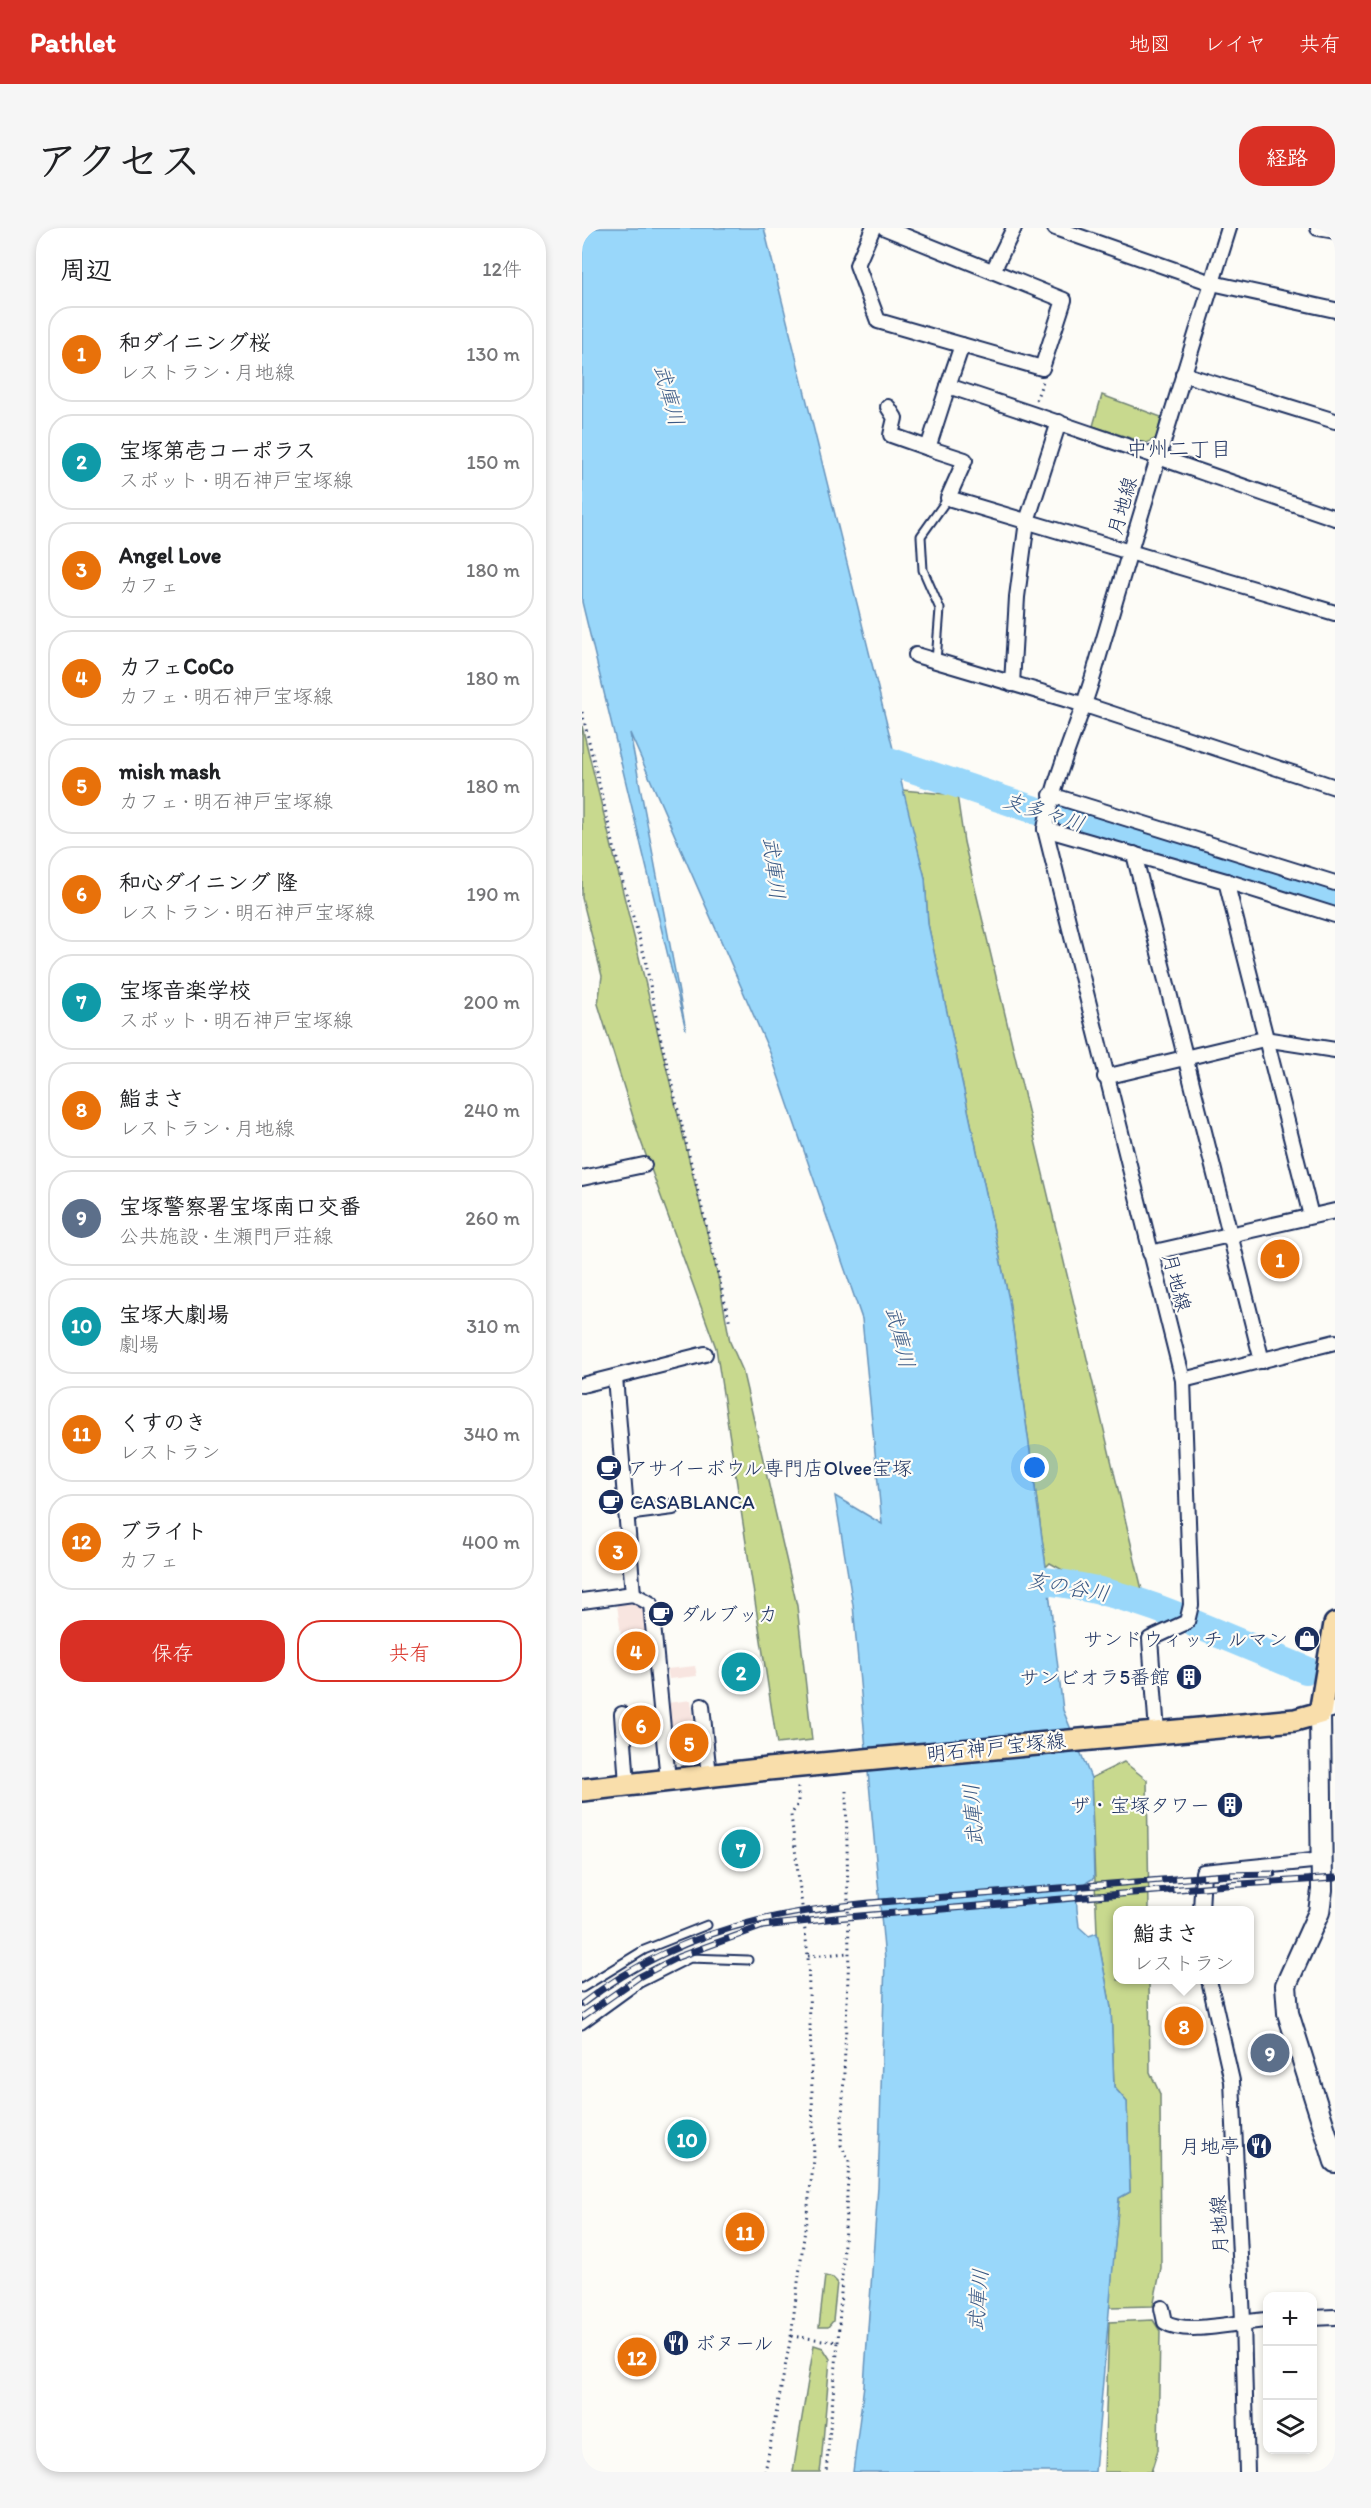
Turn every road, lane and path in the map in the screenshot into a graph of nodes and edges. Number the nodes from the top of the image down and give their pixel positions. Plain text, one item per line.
1 (873, 228) edge
2 (885, 228) edge
3 (1014, 228) edge
4 (1055, 228) edge
5 (1229, 228) edge
6 (1318, 228) edge
7 (1335, 231) edge
8 (993, 272) junction
9 (1212, 283) junction
10 (1335, 310) edge
11 (962, 345) junction
12 (1042, 368) junction
13 (1183, 374) junction
14 (948, 386) junction
15 (888, 407) dead end
16 (1031, 413) junction
17 (1335, 421) edge
18 (1059, 422) junction
19 (928, 448) junction
20 (1157, 458) junction
21 (948, 498) junction
22 (1335, 518) edge
23 (1027, 521) junction
24 (1129, 552) junction
25 (1335, 613) edge
26 (916, 655) dead end
27 (936, 661) junction
28 (1012, 684) junction
29 (1085, 705) junction
30 (582, 712) edge
31 (1335, 787) edge
32 (1051, 797) junction
33 (1046, 826) junction
34 (1134, 854) junction
35 (1226, 880) junction
36 (1335, 884) edge
37 (1335, 915) edge
38 (1264, 1039) junction
39 (1335, 1050) edge
40 (1185, 1058) junction
41 (1105, 1077) junction
42 (644, 1165) dead end
43 (582, 1178) edge
44 (1335, 1211) edge
45 (1311, 1216) junction
46 (1230, 1235) junction
47 (1150, 1253) junction
48 (730, 1323) dead end
49 (1335, 1342) edge
50 (705, 1354) dead end
51 (1262, 1361) junction
52 (615, 1377) junction
53 (1183, 1380) junction
54 (582, 1385) edge
55 (673, 1507) dead end
56 (626, 1513) junction
57 (633, 1594) junction
58 (582, 1601) edge
59 (1335, 1624) edge
60 (702, 1706) dead end
61 (1328, 1711) edge
62 (622, 1714) dead end
63 (1153, 1732) junction
64 (709, 1776) junction
65 (668, 1780) junction
66 (627, 1784) junction
67 (798, 1784) dead end
68 (582, 1790) edge
69 (846, 1791) dead end
70 (1328, 1797) edge
71 (1329, 1837) edge
72 (1322, 1860) junction
73 (1201, 1906) edge
74 (1327, 1912) edge
75 (707, 1925) dead end
76 (849, 1953) junction
77 (808, 1956) junction
78 (748, 1960) dead end
79 (1210, 1984) edge
80 (582, 1988) edge
81 (582, 2025) edge
82 (1335, 2162) edge
83 (1162, 2308) dead end
84 (1317, 2318) edge
85 (1335, 2318) edge
86 (1263, 2320) edge
87 (1243, 2321) junction
88 (791, 2336) junction
89 (838, 2342) junction
90 (765, 2472) edge
91 (826, 2472) edge
92 (1247, 2472) edge

1 - 11 street
2 - 8 street
3 - 8 street
4 - 9 street
5 - 9 street, 月地線
6 - 7 street
8 - 12 street
9 - 10 street
9 - 13 street, 月地線
11 - 12 street
11 - 14 street
12 - 16 path
13 - 17 street
13 - 20 street, 月地線
14 - 16 street
14 - 19 street
15 - 19 street
16 - 18 street
18 - 20 street
18 - 23 street
19 - 21 street
20 - 22 street
20 - 24 street, 月地線
21 - 23 street
21 - 27 lane
23 - 24 street
23 - 28 street
24 - 25 street
24 - 29 street, 月地線
26 - 27 street
27 - 28 street
28 - 29 street
29 - 31 street
29 - 32 street, 月地線
30 - 48 path
32 - 33 street, 月地線
32 - 36 street
33 - 34 street
33 - 41 street, 月地線
34 - 35 street
34 - 40 street
35 - 37 street
35 - 38 street
38 - 39 street
38 - 40 street
38 - 45 street
40 - 41 street
40 - 46 street
41 - 47 street, 月地線
42 - 43 street
44 - 45 street
45 - 46 street
46 - 47 street
46 - 51 street
47 - 53 street, 月地線
49 - 51 street
50 - 52 street
51 - 53 street
52 - 54 street
52 - 56 street
53 - 63 street, 月地線
55 - 56 street
56 - 57 street
57 - 58 street
57 - 65 street
59 - 61 main road
60 - 64 street
61 - 63 main road, 明石神戸宝塚線
61 - 70 main road
62 - 66 street
63 - 64 main road, 明石神戸宝塚線
64 - 65 main road, 明石神戸宝塚線
65 - 66 main road, 明石神戸宝塚線
66 - 68 main road, 明石神戸宝塚線
67 - 77 path
69 - 76 path
70 - 71 main road
71 - 72 main road
72 - 73 street
72 - 74 main road
74 - 82 main road
75 - 80 lane
76 - 77 path
76 - 89 path
77 - 88 path
78 - 81 lane
79 - 87 street, 月地線
83 - 87 street
84 - 85 street
86 - 87 street
87 - 92 street, 月地線
88 - 89 path
88 - 90 path
89 - 91 path

